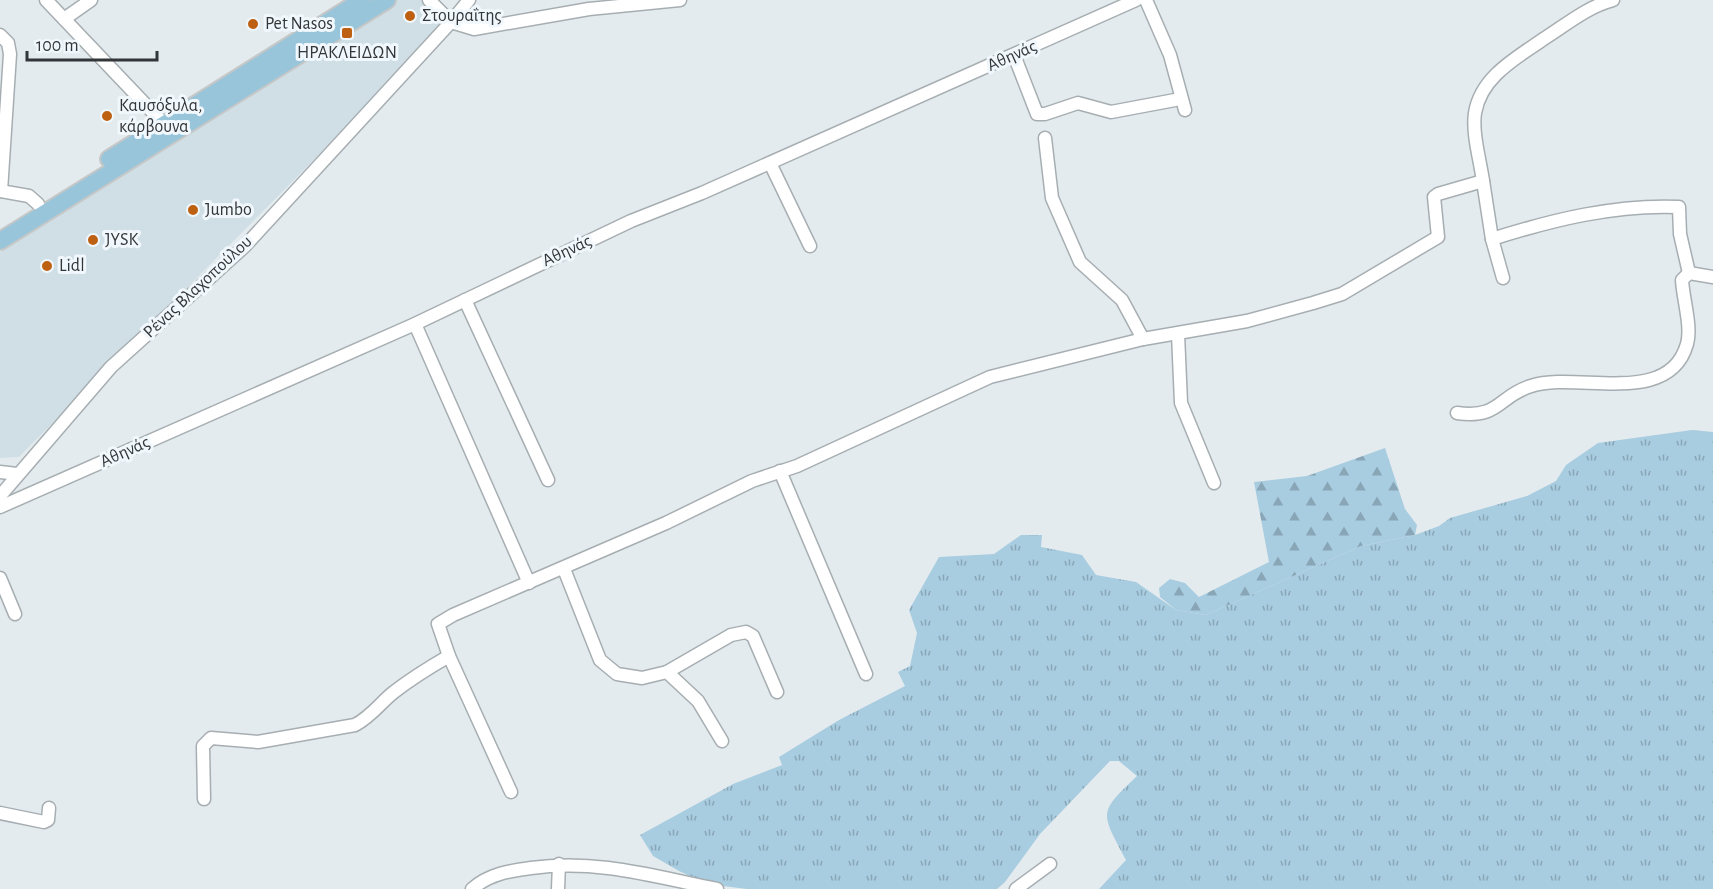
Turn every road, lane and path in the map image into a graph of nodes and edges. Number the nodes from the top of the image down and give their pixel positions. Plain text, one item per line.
1 (46, 0) edge
2 (91, 0) edge
3 (362, 0) edge
4 (387, 0) edge
5 (429, 0) edge
6 (438, 0) edge
7 (469, 0) edge
8 (680, 0) edge
9 (1136, 0) edge
10 (1146, 0) edge
11 (1607, 1) edge
12 (442, 13) junction
13 (64, 19) junction
14 (451, 22) junction
15 (0, 35) edge
16 (1014, 55) junction
17 (1175, 100) dead end
18 (1185, 110) dead end
19 (164, 124) junction
20 (1045, 138) dead end
21 (3, 140) edge
22 (770, 163) junction
23 (1483, 181) junction
24 (1, 191) edge
25 (38, 204) junction
26 (0, 228) edge
27 (1492, 238) junction
28 (0, 241) edge
29 (810, 246) dead end
30 (1689, 273) junction
31 (1713, 277) edge
32 (1503, 278) dead end
33 (465, 300) junction
34 (415, 324) junction
35 (1178, 334) junction
36 (1143, 339) junction
37 (1457, 413) dead end
38 (780, 471) junction
39 (0, 472) edge
40 (17, 474) junction
41 (548, 480) dead end
42 (1214, 483) dead end
43 (0, 496) edge
44 (0, 507) edge
45 (564, 569) junction
46 (0, 578) edge
47 (529, 583) junction
48 (15, 614) dead end
49 (449, 656) junction
50 (667, 672) junction
51 (866, 674) dead end
52 (777, 692) dead end
53 (722, 741) dead end
54 (511, 792) dead end
55 (204, 799) dead end
56 (49, 808) dead end
57 (0, 813) edge
58 (559, 864) junction
59 (1050, 864) dead end
60 (472, 889) edge
61 (558, 889) edge
62 (717, 889) edge
63 (1016, 889) edge

1 - 13 street
2 - 13 street
3 - 19 main road
4 - 28 main road
5 - 12 street
6 - 12 street
7 - 14 street, Ρένας Βλαχοπούλου
8 - 14 street
9 - 16 street, Αθηνάς
10 - 18 street
11 - 23 street
12 - 14 street
13 - 19 street
14 - 40 street, Ρένας Βλαχοπούλου
15 - 21 street
16 - 17 street
16 - 22 street, Αθηνάς
19 - 25 main road
20 - 36 street
21 - 24 street
22 - 29 street
22 - 33 street, Αθηνάς
23 - 27 street
23 - 35 street
24 - 25 street
25 - 26 main road
27 - 30 street
27 - 32 street
30 - 31 street
30 - 37 street
33 - 34 street, Αθηνάς
33 - 41 street
34 - 44 street, Αθηνάς
34 - 47 street
35 - 36 street
35 - 42 street
36 - 38 street
38 - 45 street
38 - 51 street
39 - 40 street
40 - 43 street, Ρένας Βλαχοπούλου
45 - 47 street
45 - 50 street
46 - 48 street
47 - 49 street
49 - 54 street
49 - 55 street
50 - 52 street
50 - 53 street
56 - 57 street
58 - 60 street
58 - 61 street
58 - 62 street
59 - 63 street

